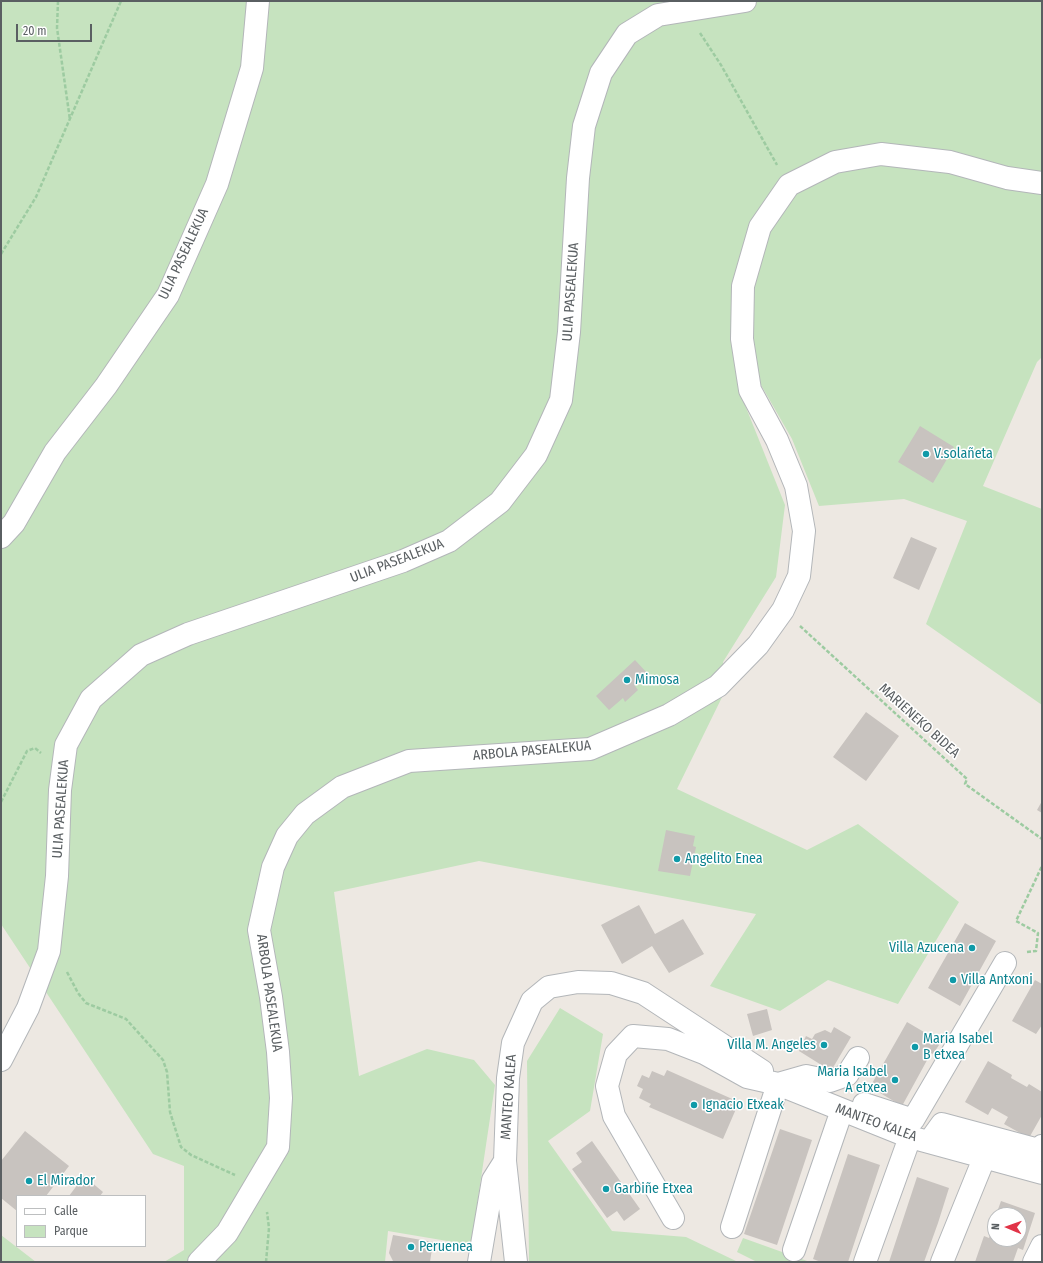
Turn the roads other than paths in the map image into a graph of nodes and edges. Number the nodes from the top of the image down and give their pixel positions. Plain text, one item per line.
1 (258, 1) edge
2 (745, 1) edge
3 (1042, 183) edge
4 (1, 537) edge
5 (1005, 963) dead end
6 (858, 1058) dead end
7 (1, 1060) edge
8 (778, 1084) junction
9 (835, 1108) junction
10 (919, 1139) junction
11 (1042, 1146) edge
12 (985, 1156) junction
13 (505, 1161) junction
14 (1042, 1173) edge
15 (674, 1218) dead end
16 (732, 1227) dead end
17 (1042, 1246) edge
18 (794, 1250) dead end
19 (199, 1262) edge
20 (480, 1262) edge
21 (516, 1262) edge
22 (865, 1262) edge
23 (942, 1262) edge
24 (1034, 1262) edge

1 - 4 street, ULIA PASEALEKUA
2 - 7 street, ULIA PASEALEKUA
3 - 19 street, ARBOLA PASEALEKUA
5 - 9 street
6 - 8 street
8 - 9 street, MANTEO KALEA
8 - 13 street, MANTEO KALEA
8 - 15 street, MANTEO KALEA
8 - 16 street
9 - 10 street, MANTEO KALEA
9 - 18 street
10 - 11 street, MANTEO KALEA
10 - 12 street, MANTEO KALEA
10 - 22 street
12 - 14 street, MANTEO KALEA
12 - 23 street
13 - 20 street
13 - 21 street, MANTEO KALEA
17 - 24 street

